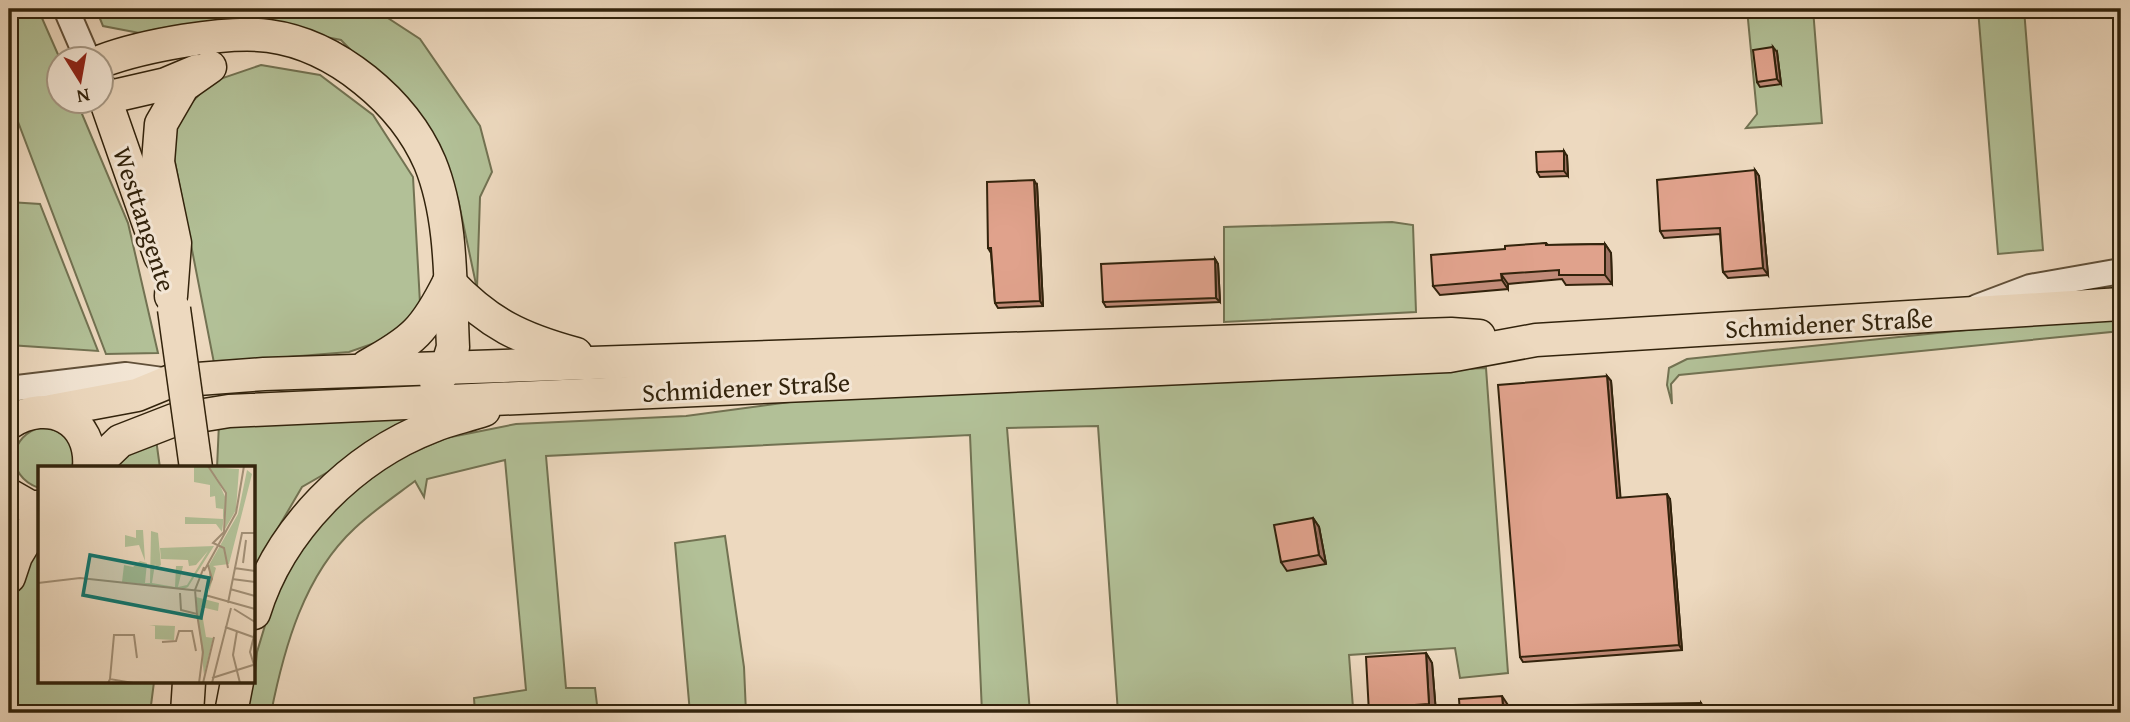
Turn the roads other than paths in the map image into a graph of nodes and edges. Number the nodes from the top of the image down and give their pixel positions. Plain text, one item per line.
1 (66, 9) edge
2 (82, 46) edge
3 (116, 57) edge
4 (334, 61) junction
5 (210, 66) junction
6 (116, 92) edge
7 (111, 116) edge
8 (2121, 271) edge
9 (449, 282) junction
10 (172, 302) junction
11 (2121, 304) edge
12 (1954, 316) junction
13 (1073, 361) junction
14 (607, 362) junction
15 (447, 368) junction
16 (362, 369) junction
17 (171, 381) junction
18 (9, 388) edge
19 (531, 396) junction
20 (419, 402) junction
21 (51, 411) junction
22 (9, 423) edge
23 (90, 466) edge
24 (92, 466) edge
25 (196, 466) edge
26 (9, 495) edge
27 (38, 507) edge
28 (38, 519) edge
29 (9, 576) edge
30 (256, 609) edge
31 (237, 684) edge
32 (231, 713) edge

1 - 2 street
3 - 4 main road
4 - 5 main road
4 - 9 main road
5 - 6 main road
5 - 10 main road
7 - 10 main road, Westtangente
8 - 12 street
9 - 14 main road, Schmidener Straße
9 - 15 main road
9 - 16 main road
10 - 25 main road, bridge
11 - 12 main road, Schmidener Straße
12 - 13 main road, Schmidener Straße
13 - 14 main road, Schmidener Straße
13 - 19 main road, Schmidener Straße
14 - 15 main road, Schmidener Straße
15 - 16 main road, Schmidener Straße
15 - 20 main road
16 - 17 main road, Schmidener Straße
17 - 18 street, Schmidener Straße
17 - 21 main road, Schmidener Straße
19 - 20 main road, Schmidener Straße
19 - 30 main road
20 - 24 main road, Schmidener Straße
21 - 22 main road, Schmidener Straße
21 - 23 main road
26 - 27 main road
28 - 29 main road
31 - 32 main road

